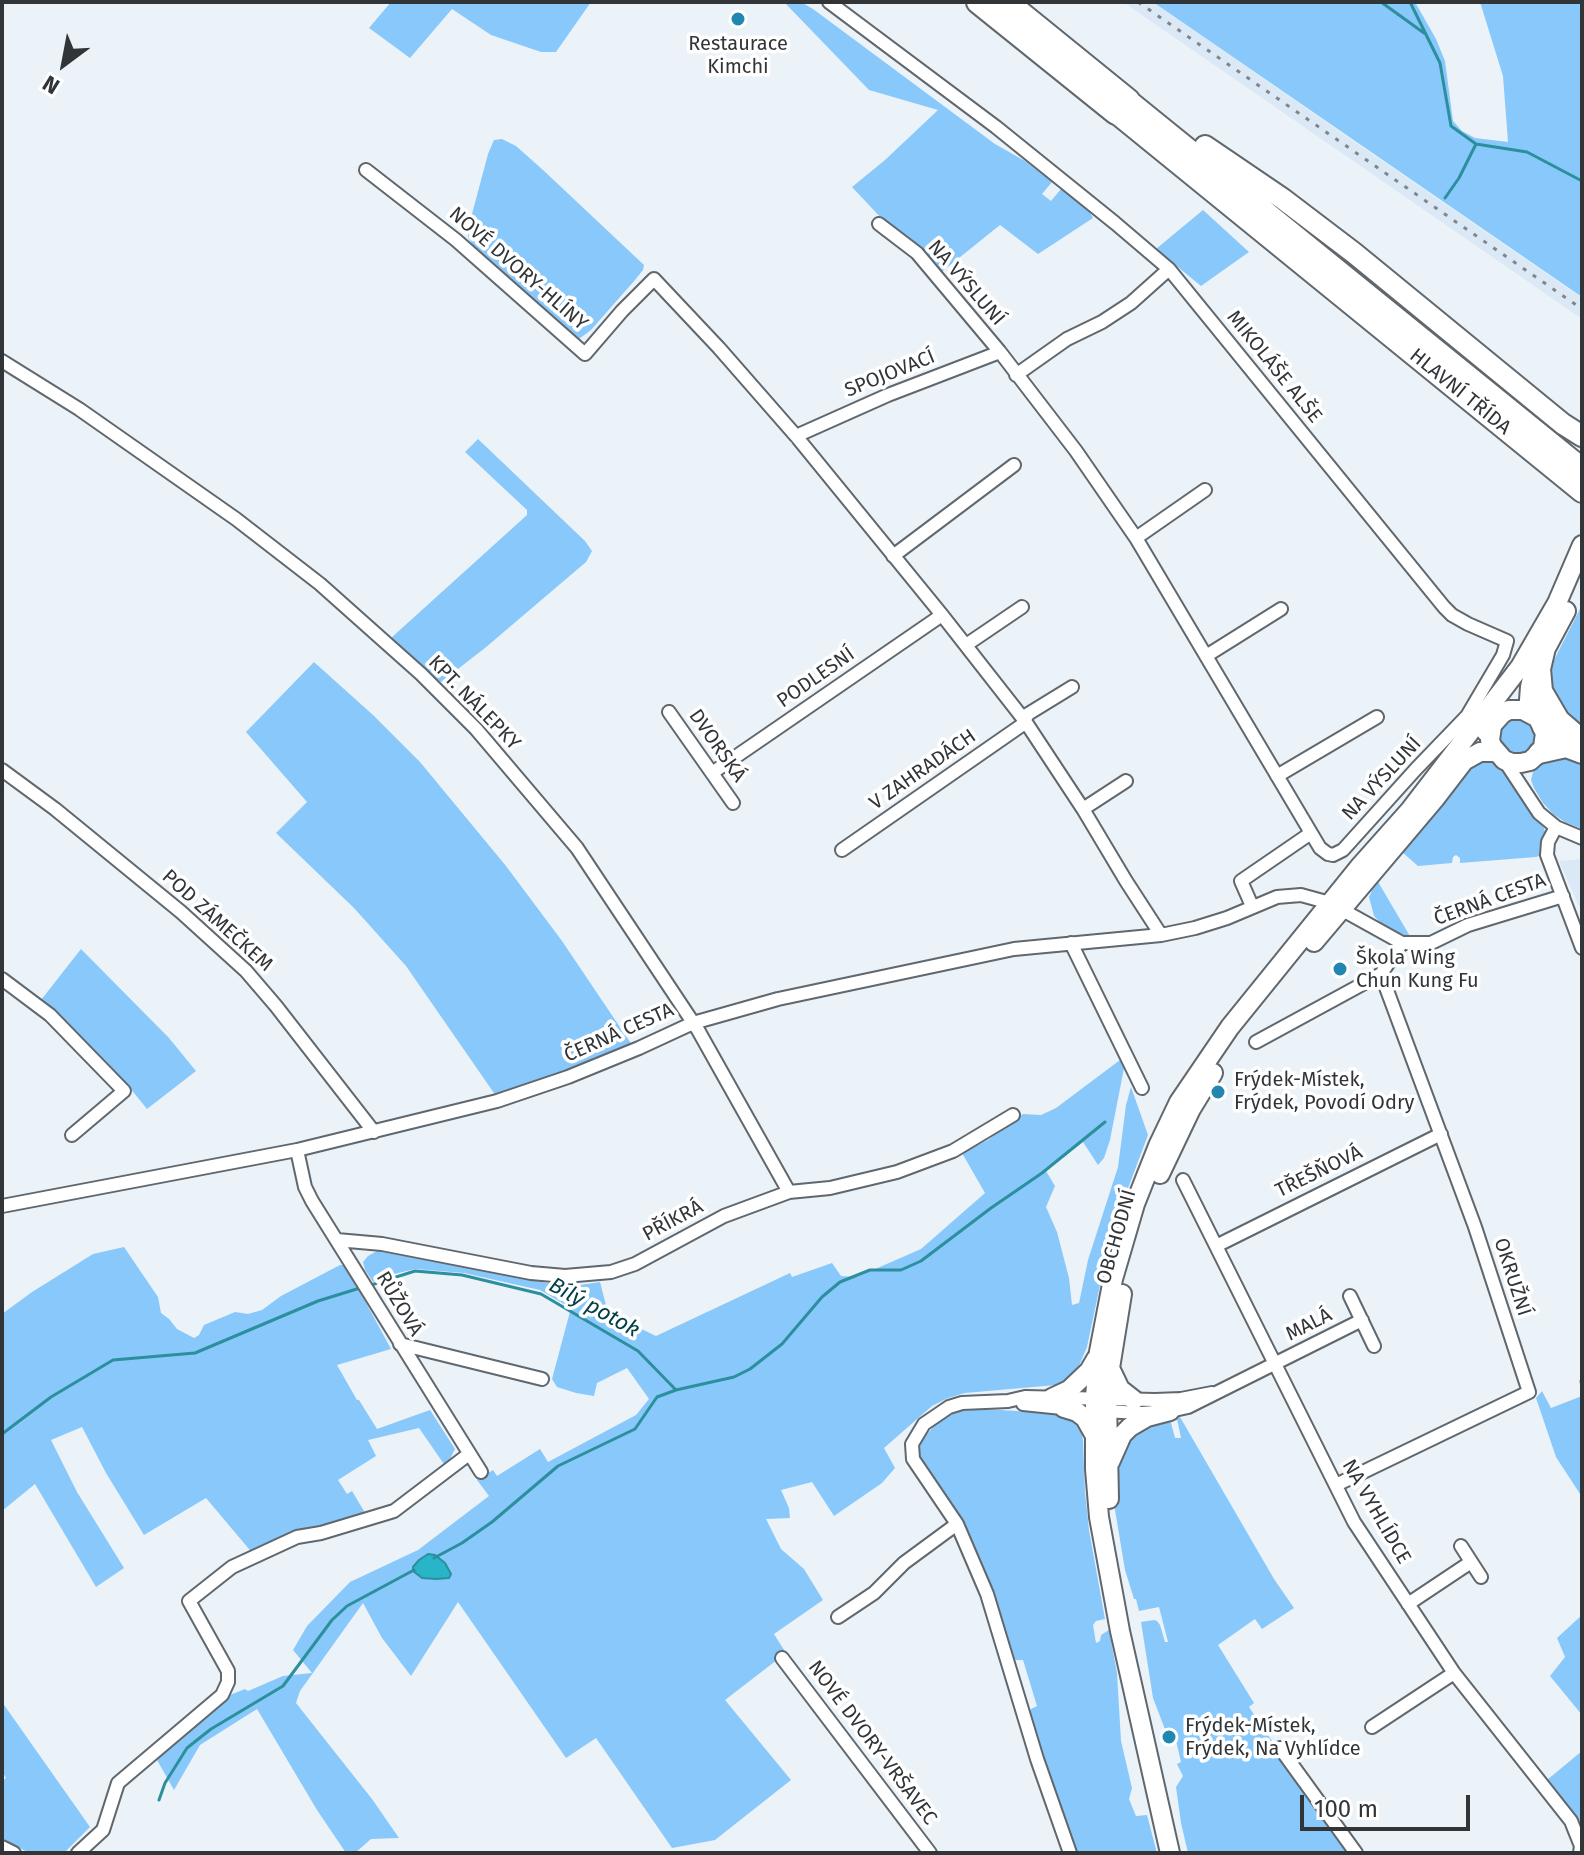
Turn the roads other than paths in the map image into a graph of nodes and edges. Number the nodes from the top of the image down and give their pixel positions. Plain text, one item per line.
1 (829, 2) edge
2 (978, 2) edge
3 (1007, 2) edge
4 (1122, 106) junction
5 (366, 170) dead end
6 (879, 224) dead end
7 (1169, 269) junction
8 (1000, 352) junction
9 (2, 361) edge
10 (1016, 375) junction
11 (796, 436) junction
12 (1582, 436) edge
13 (1014, 465) dead end
14 (1582, 468) edge
15 (1205, 490) dead end
16 (1582, 492) edge
17 (1136, 538) junction
18 (1582, 545) edge
19 (893, 556) junction
20 (1582, 578) edge
21 (1022, 607) dead end
22 (1281, 609) dead end
23 (942, 615) junction
24 (1507, 641) joint
25 (966, 645) junction
26 (1544, 652) junction
27 (1206, 656) junction
28 (1520, 667) junction
29 (1072, 687) dead end
30 (1509, 710) junction
31 (669, 712) dead end
32 (1377, 717) dead end
33 (1025, 721) junction
34 (1540, 722) junction
35 (1492, 726) junction
36 (1582, 742) edge
37 (1582, 753) edge
38 (1499, 756) junction
39 (1535, 757) junction
40 (1444, 767) junction
41 (2, 770) edge
42 (712, 773) junction
43 (1277, 776) junction
44 (1126, 781) dead end
45 (1528, 798) junction
46 (733, 803) dead end
47 (1083, 809) junction
48 (1556, 827) junction
49 (1311, 833) junction
50 (1582, 838) edge
51 (842, 850) dead end
52 (1563, 896) junction
53 (1252, 906) junction
54 (1336, 906) junction
55 (1161, 935) junction
56 (1071, 943) junction
57 (1402, 943) junction
58 (1582, 948) edge
59 (1381, 974) junction
60 (2, 979) edge
61 (693, 1023) junction
62 (1256, 1042) dead end
63 (1142, 1088) dead end
64 (1013, 1115) dead end
65 (374, 1132) junction
66 (1441, 1134) junction
67 (72, 1135) dead end
68 (297, 1150) junction
69 (1183, 1180) dead end
70 (789, 1192) junction
71 (3, 1204) edge
72 (337, 1240) junction
73 (1216, 1246) junction
74 (1350, 1296) dead end
75 (1362, 1320) junction
76 (400, 1344) junction
77 (1374, 1346) dead end
78 (1104, 1362) junction
79 (1275, 1365) junction
80 (542, 1379) dead end
81 (1212, 1393) junction
82 (1134, 1400) junction
83 (1058, 1403) junction
84 (1101, 1405) junction
85 (1170, 1411) junction
86 (1095, 1435) junction
87 (469, 1454) junction
88 (1108, 1468) junction
89 (481, 1472) dead end
90 (1336, 1485) junction
91 (957, 1524) junction
92 (1461, 1546) dead end
93 (1471, 1562) junction
94 (1481, 1577) dead end
95 (1408, 1604) junction
96 (838, 1617) dead end
97 (782, 1658) dead end
98 (1454, 1673) junction
99 (1372, 1727) dead end
100 (1280, 1748) dead end
101 (2, 1847) edge
102 (14, 1853) edge
103 (78, 1853) edge
104 (930, 1853) edge
105 (1070, 1853) edge
106 (1170, 1853) edge
107 (1180, 1853) edge
108 (1356, 1853) edge
109 (1580, 1853) edge

1 - 7 street, MIKOLÁŠE ALŠE
2 - 4 highway
3 - 4 highway
4 - 12 highway
4 - 14 highway
4 - 16 highway, HLAVNÍ TŘÍDA
5 - 11 street, NOVÉ DVORY-HLÍNY
6 - 8 street, NA VÝSLUNÍ
7 - 10 street
7 - 24 street, MIKOLÁŠE ALŠE
8 - 10 street, NA VÝSLUNÍ
8 - 11 street, SPOJOVACÍ
9 - 61 street, KPT. NÁLEPKY
10 - 17 street, NA VÝSLUNÍ
11 - 19 street
13 - 19 street
15 - 17 street
17 - 27 street, NA VÝSLUNÍ
18 - 28 main road
19 - 23 street
20 - 26 main road
21 - 25 street
22 - 27 street
23 - 25 street
23 - 42 street, PODLESNÍ
24 - 49 street, NA VÝSLUNÍ
25 - 33 street
26 - 34 main road
26 - 36 highway
27 - 43 street, NA VÝSLUNÍ
28 - 30 main road
28 - 40 main road
29 - 33 street, V ZAHRADÁCH
30 - 34 main road
30 - 35 main road
31 - 42 street, DVORSKÁ
32 - 43 street
33 - 47 street
33 - 51 street, V ZAHRADÁCH
34 - 36 highway
34 - 39 main road
35 - 38 main road
35 - 40 main road
37 - 39 highway
38 - 39 main road
38 - 45 street
38 - 54 main road, OBCHODNÍ
39 - 45 street
40 - 54 main road, OBCHODNÍ
41 - 65 street, POD ZÁMEČKEM
42 - 46 street, DVORSKÁ
43 - 49 street, NA VÝSLUNÍ
44 - 47 street
45 - 48 street
47 - 55 street
48 - 50 street
48 - 52 street
49 - 53 street
52 - 57 street, ČERNÁ CESTA
52 - 58 street
53 - 54 street, ČERNÁ CESTA
53 - 55 street, ČERNÁ CESTA
54 - 57 street, ČERNÁ CESTA
54 - 78 main road, OBCHODNÍ
55 - 56 street, ČERNÁ CESTA
56 - 61 street, ČERNÁ CESTA
56 - 63 street
57 - 59 street
59 - 62 street
59 - 66 street, OKRUŽNÍ
60 - 67 street
61 - 65 street, ČERNÁ CESTA
61 - 70 street, KPT. NÁLEPKY
64 - 70 street, PŘÍKRÁ
65 - 68 street, ČERNÁ CESTA
66 - 73 street, TŘEŠŇOVÁ
66 - 90 street, OKRUŽNÍ
68 - 71 street, ČERNÁ CESTA
68 - 72 street, RŮŽOVÁ
69 - 73 street, NA VYHLÍDCE
70 - 72 street, PŘÍKRÁ
72 - 76 street, RŮŽOVÁ
73 - 79 street, NA VYHLÍDCE
74 - 75 street, MALÁ
75 - 77 street, MALÁ
75 - 79 street, MALÁ
76 - 80 street
76 - 87 street, RŮŽOVÁ
78 - 82 main road
78 - 83 main road
78 - 84 main road, OBCHODNÍ
79 - 81 street
79 - 90 street, NA VYHLÍDCE
81 - 82 street
81 - 85 street
82 - 84 street
83 - 84 street
83 - 86 main road
83 - 91 street
84 - 85 street
84 - 86 main road, OBCHODNÍ
84 - 88 main road, OBCHODNÍ
85 - 88 main road
86 - 106 main road, OBCHODNÍ
87 - 89 street, RŮŽOVÁ
87 - 103 street
88 - 107 main road, OBCHODNÍ
90 - 95 street, NA VYHLÍDCE
91 - 96 street
91 - 105 street
92 - 93 street
93 - 94 street
93 - 95 street
95 - 98 street, NA VYHLÍDCE
97 - 104 street, NOVÉ DVORY-VRŠAVEC
98 - 99 street
98 - 109 street, NA VYHLÍDCE
100 - 108 street
101 - 102 street

